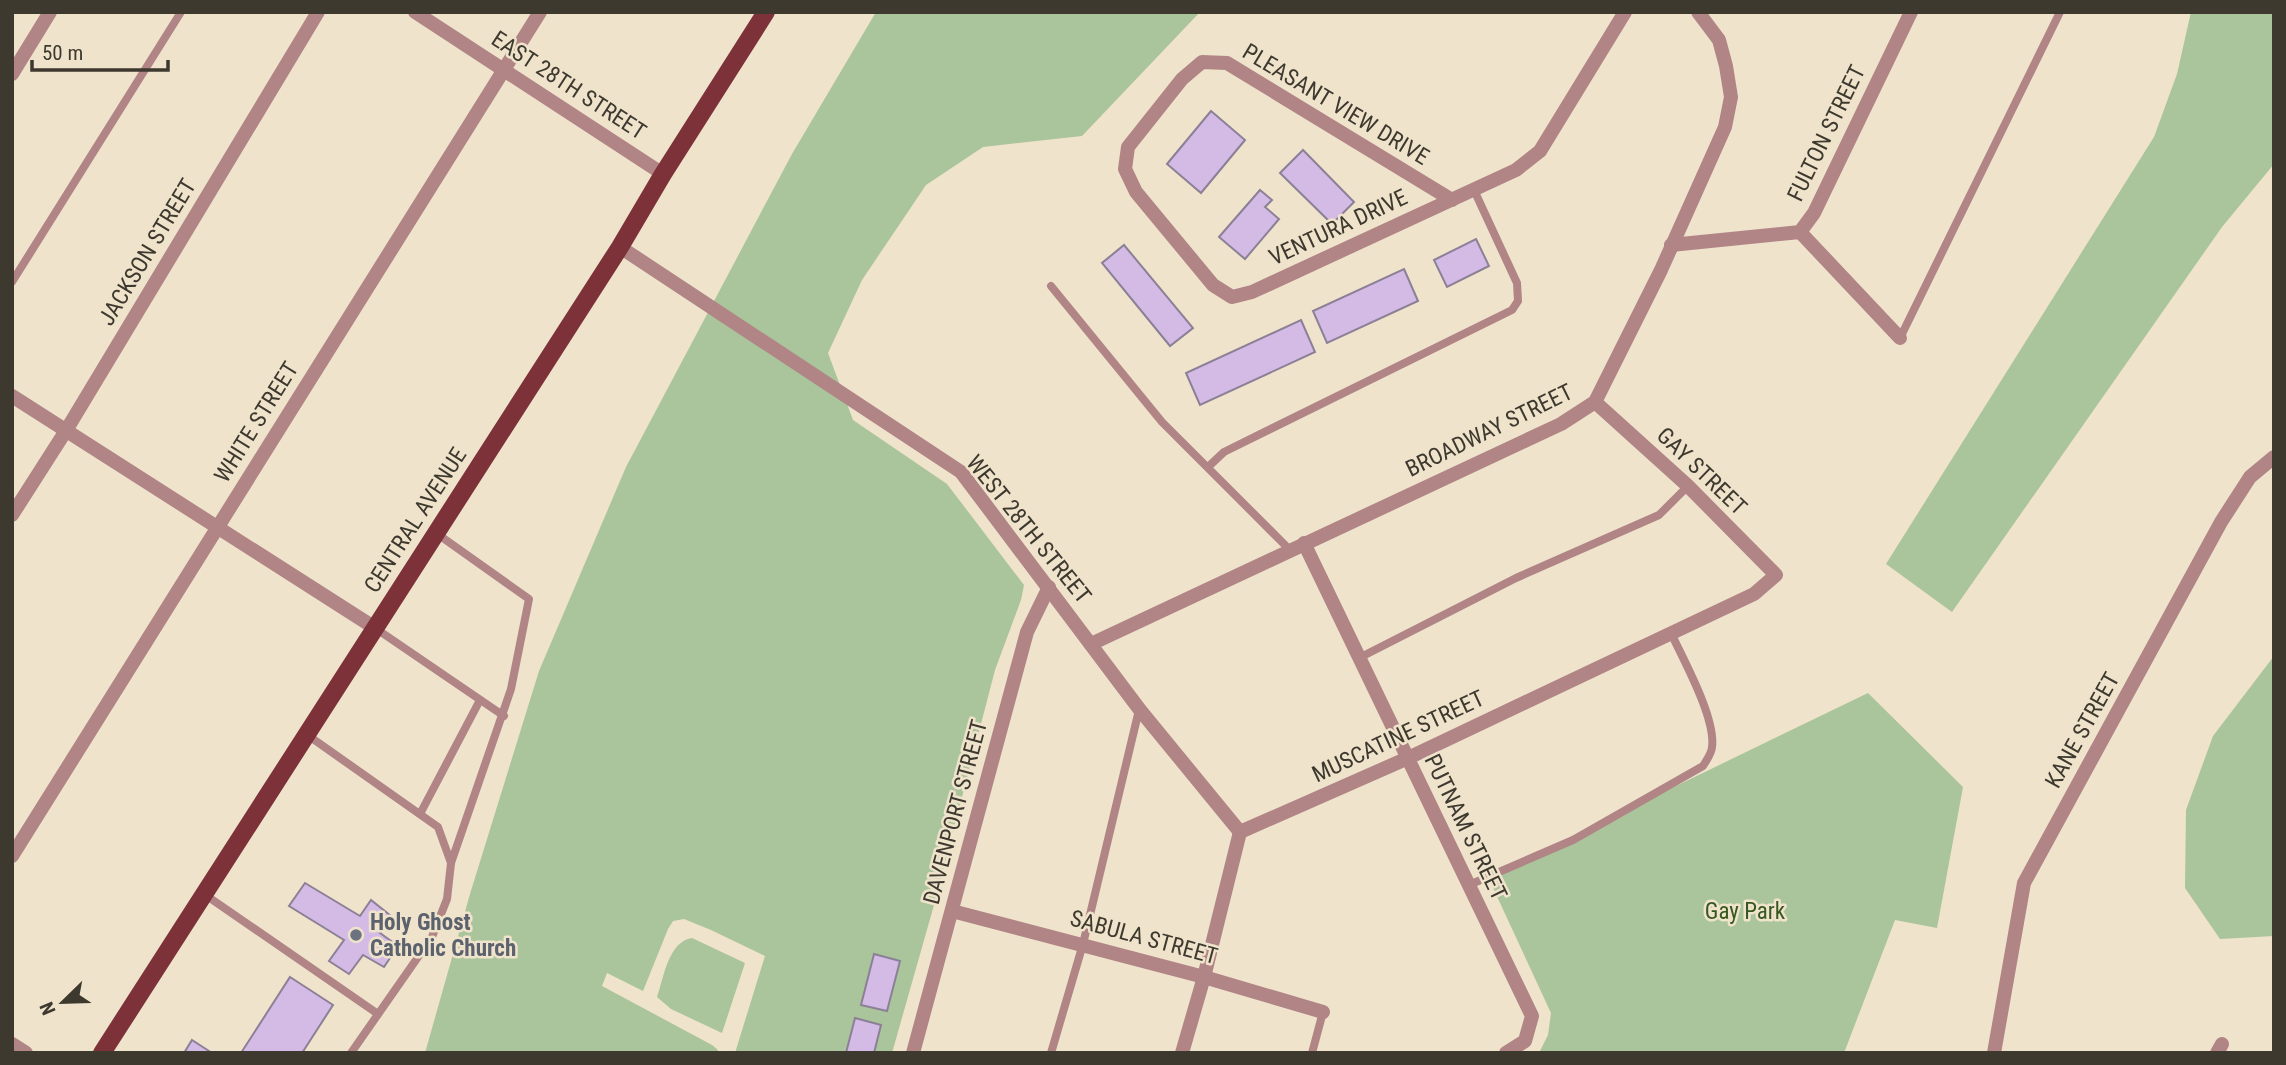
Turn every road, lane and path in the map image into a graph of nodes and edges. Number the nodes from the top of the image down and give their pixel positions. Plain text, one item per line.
1 (50, 12) edge
2 (181, 12) edge
3 (318, 12) edge
4 (415, 12) edge
5 (540, 12) edge
6 (766, 12) edge
7 (1625, 12) edge
8 (1698, 12) edge
9 (1911, 12) edge
10 (2060, 12) edge
11 (503, 69) junction
12 (12, 74) edge
13 (663, 174) junction
14 (1474, 190) junction
15 (1452, 200) junction
16 (1800, 232) junction
17 (1671, 245) junction
18 (620, 247) junction
19 (12, 282) edge
20 (1051, 286) dead end
21 (1231, 297) joint
22 (1900, 338) joint
23 (12, 396) edge
24 (1594, 402) junction
25 (67, 429) junction
26 (2274, 457) edge
27 (1208, 467) junction
28 (1688, 486) junction
29 (12, 515) edge
30 (217, 528) junction
31 (436, 533) junction
32 (1304, 543) junction
33 (1290, 550) junction
34 (1776, 575) joint
35 (1049, 587) junction
36 (375, 628) junction
37 (1671, 633) junction
38 (1091, 644) junction
39 (1359, 658) junction
40 (480, 700) junction
41 (1140, 710) junction
42 (503, 716) junction
43 (306, 734) junction
44 (1408, 758) junction
45 (420, 814) junction
46 (1240, 832) junction
47 (12, 856) edge
48 (451, 863) junction
49 (1469, 886) junction
50 (204, 894) junction
51 (952, 911) junction
52 (1083, 944) junction
53 (1204, 976) junction
54 (1324, 1012) joint
55 (378, 1014) junction
56 (12, 1044) edge
57 (26, 1053) edge
58 (102, 1053) edge
59 (351, 1053) edge
60 (913, 1053) edge
61 (1051, 1053) edge
62 (1182, 1053) edge
63 (1312, 1053) edge
64 (1506, 1053) edge
65 (1994, 1053) edge

1 - 12 street
2 - 19 lane
3 - 25 street, JACKSON STREET
4 - 11 street, EAST 28TH STREET
5 - 11 street, WHITE STREET
6 - 13 main road, CENTRAL AVENUE
7 - 14 street, VENTURA DRIVE
8 - 17 street, BROADWAY STREET
9 - 16 street, FULTON STREET
10 - 22 lane
11 - 13 street, EAST 28TH STREET
11 - 30 street, WHITE STREET
13 - 18 main road, CENTRAL AVENUE
14 - 15 street, VENTURA DRIVE
14 - 27 lane
15 - 21 street, VENTURA DRIVE
15 - 21 street, PLEASANT VIEW DRIVE
16 - 17 street, FULTON STREET
16 - 22 street
17 - 24 street, BROADWAY STREET
18 - 31 main road, CENTRAL AVENUE
18 - 35 street, WEST 28TH STREET
20 - 27 lane
23 - 25 street
24 - 28 street, GAY STREET
24 - 32 street, BROADWAY STREET
25 - 29 street, JACKSON STREET
25 - 30 street
26 - 65 street, KANE STREET
27 - 33 lane
28 - 34 street, GAY STREET
28 - 39 lane
30 - 36 street
30 - 47 street, WHITE STREET
31 - 36 main road, CENTRAL AVENUE
31 - 42 lane
32 - 33 street, BROADWAY STREET
32 - 39 street, PUTNAM STREET
33 - 38 street, BROADWAY STREET
34 - 37 street, MUSCATINE STREET
35 - 38 street, WEST 28TH STREET
35 - 51 street, DAVENPORT STREET
36 - 40 lane
36 - 43 main road, CENTRAL AVENUE
37 - 44 street, MUSCATINE STREET
37 - 49 lane
38 - 41 street, WEST 28TH STREET
39 - 44 street, PUTNAM STREET
40 - 42 lane
40 - 45 lane
41 - 46 street, WEST 28TH STREET
41 - 52 lane
42 - 48 lane
43 - 45 lane
43 - 50 main road, CENTRAL AVENUE
44 - 46 street, MUSCATINE STREET
44 - 49 street, PUTNAM STREET
45 - 48 lane
46 - 53 street
48 - 55 lane
49 - 64 street, PUTNAM STREET
50 - 55 lane
50 - 58 main road, CENTRAL AVENUE
51 - 52 street, SABULA STREET
51 - 60 street, DAVENPORT STREET
52 - 53 street, SABULA STREET
52 - 61 lane
53 - 54 street, SABULA STREET
53 - 62 street
54 - 63 lane
55 - 59 lane
56 - 57 street

